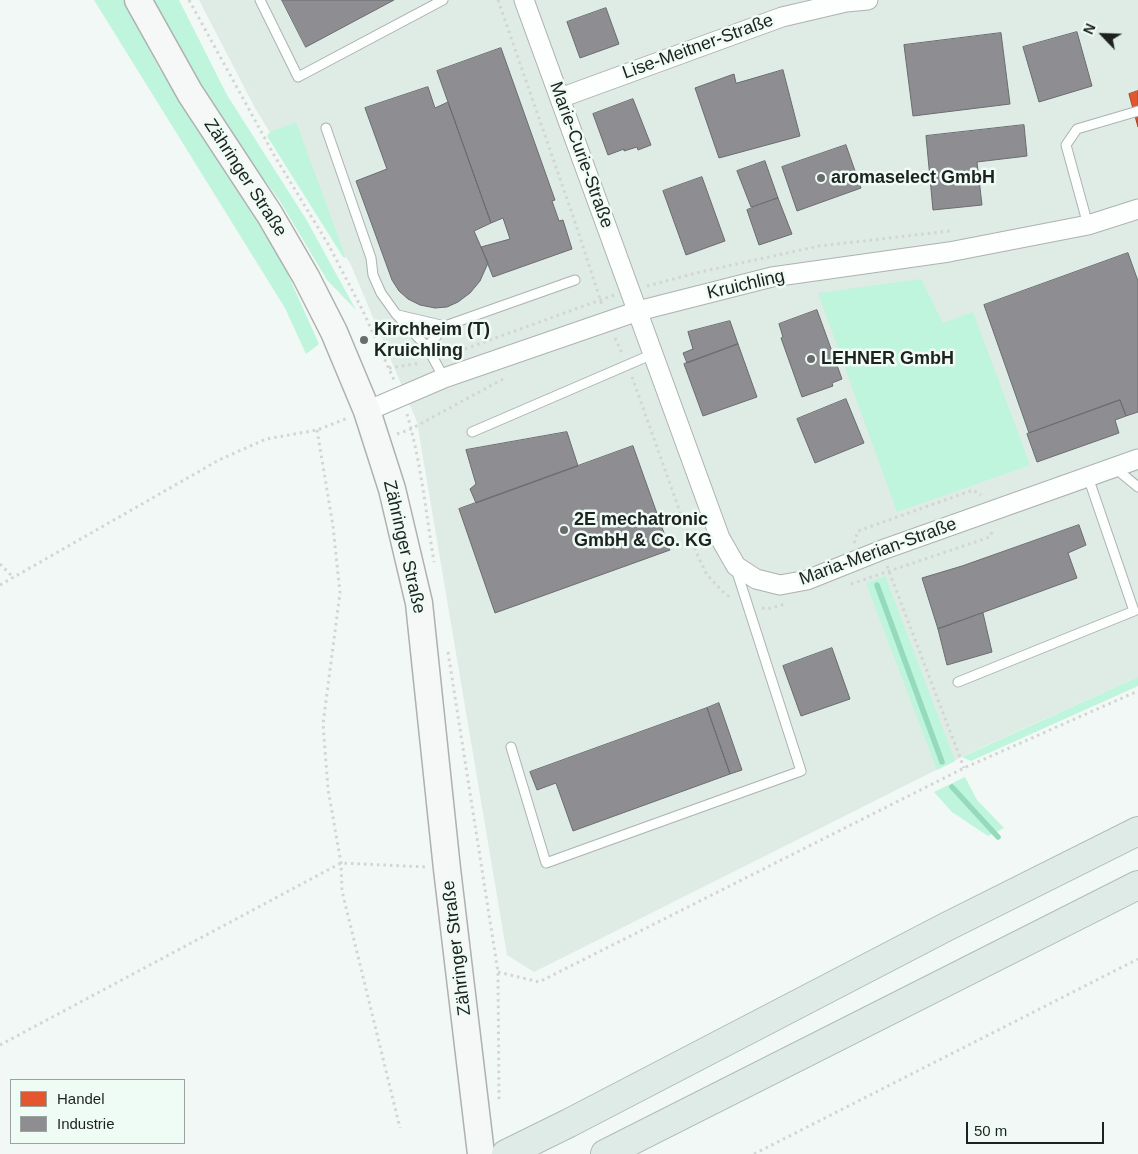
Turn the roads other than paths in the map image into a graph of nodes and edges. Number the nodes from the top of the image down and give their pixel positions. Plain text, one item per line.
1 (138, 0) edge
2 (260, 0) edge
3 (443, 0) edge
4 (524, 0) edge
5 (868, 0) edge
6 (560, 98) junction
7 (1138, 111) edge
8 (326, 128) dead end
9 (1138, 209) edge
10 (1088, 225) junction
11 (575, 280) dead end
12 (638, 311) junction
13 (398, 315) junction
14 (445, 326) junction
15 (427, 347) junction
16 (652, 354) junction
17 (444, 378) junction
18 (367, 411) junction
19 (472, 432) dead end
20 (1138, 459) edge
21 (1115, 468) junction
22 (1088, 478) junction
23 (1138, 487) edge
24 (736, 566) junction
25 (958, 682) dead end
26 (511, 747) dead end
27 (1138, 831) edge
28 (1138, 885) edge
29 (481, 1154) edge
30 (506, 1154) edge
31 (605, 1154) edge

1 - 18 street, Zähringer Straße
2 - 3 lane
4 - 6 street, Marie-Curie-Straße
5 - 6 street, Lise-Meitner-Straße
6 - 12 street, Marie-Curie-Straße
7 - 10 lane
8 - 13 lane
9 - 10 street, Kruichling
10 - 12 street, Kruichling
11 - 14 lane
12 - 16 street, Maria-Merian-Straße
12 - 17 street, Kruichling
13 - 14 lane
13 - 15 lane
14 - 15 lane
15 - 17 lane
16 - 19 lane
16 - 24 street, Maria-Merian-Straße
17 - 18 street, Kruichling
18 - 29 street, Zähringer Straße
20 - 21 street, Maria-Merian-Straße
21 - 22 street, Maria-Merian-Straße
21 - 23 lane
22 - 24 street, Maria-Merian-Straße
22 - 25 lane
24 - 26 lane
27 - 30 highway
28 - 31 highway

